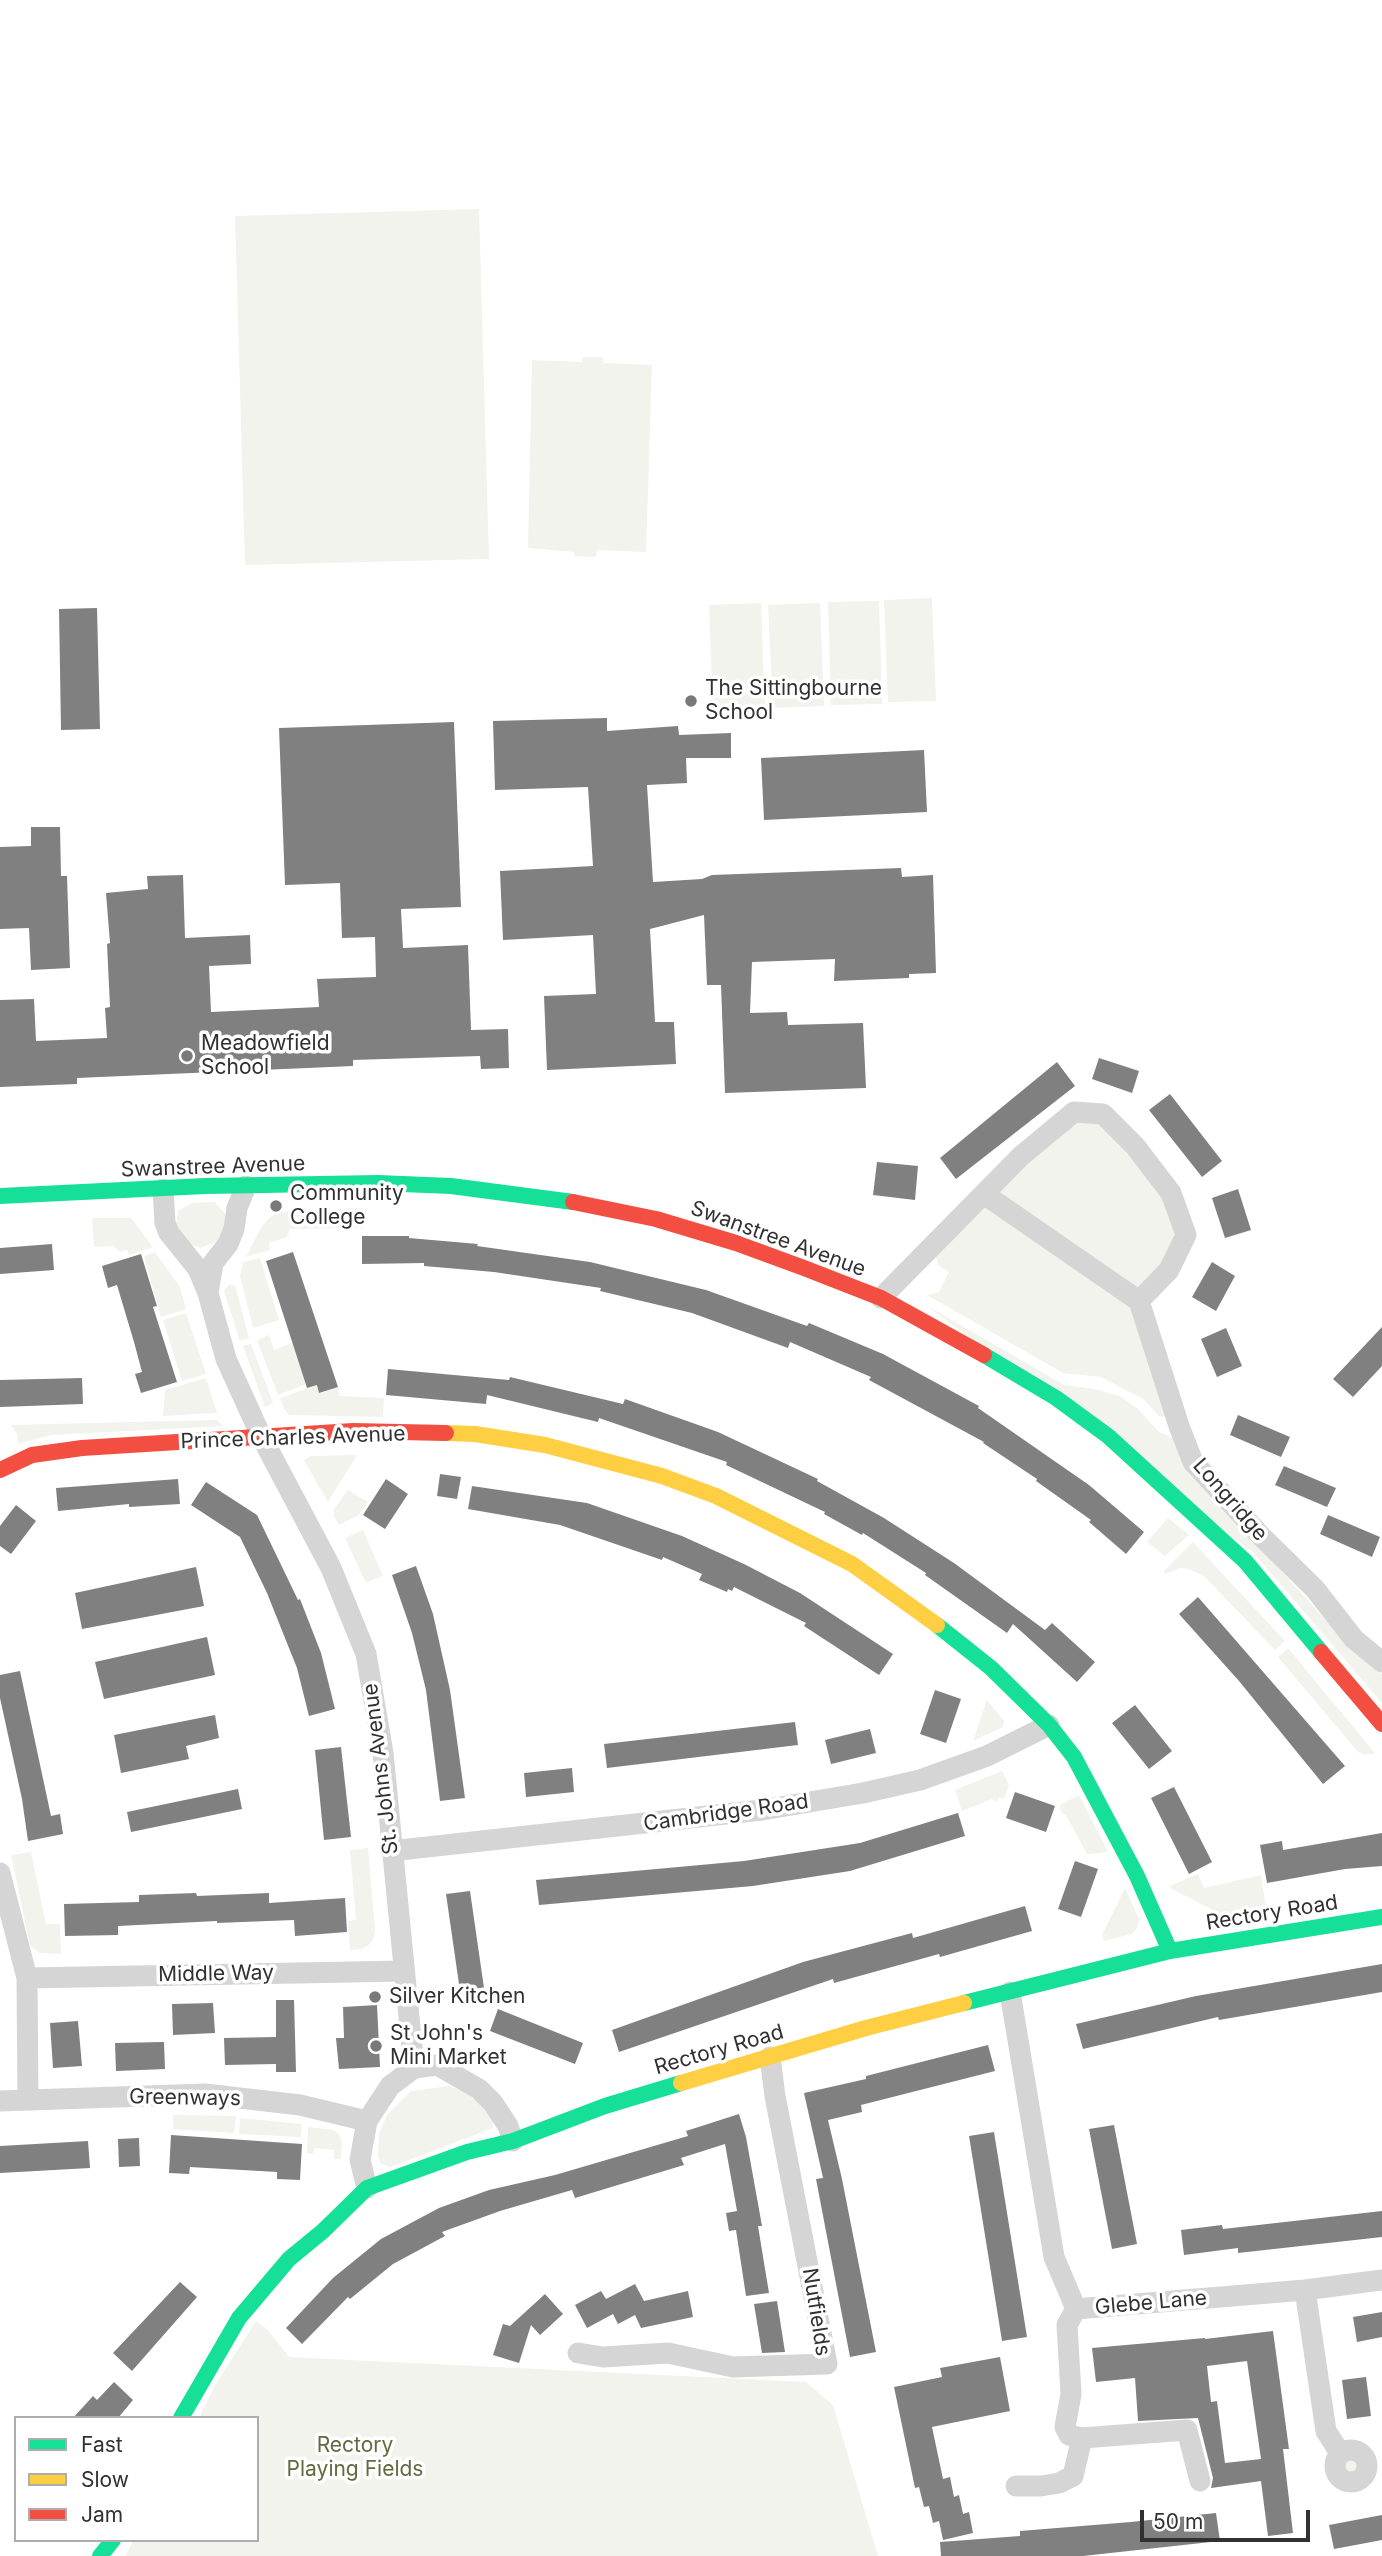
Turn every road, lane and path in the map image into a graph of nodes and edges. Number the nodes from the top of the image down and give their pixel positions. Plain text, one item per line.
1 (246, 1186) junction
2 (163, 1189) junction
3 (984, 1194) junction
4 (0, 1196) edge
5 (208, 1293) junction
6 (881, 1298) junction
7 (1139, 1301) junction
8 (261, 1436) junction
9 (0, 1470) edge
10 (1382, 1662) edge
11 (1382, 1724) edge
12 (1049, 1726) junction
13 (391, 1851) junction
14 (0, 1873) edge
15 (1382, 1917) edge
16 (1170, 1951) junction
17 (404, 1971) junction
18 (27, 1978) junction
19 (1010, 1992) junction
20 (770, 2057) junction
21 (414, 2067) junction
22 (27, 2099) junction
23 (0, 2101) edge
24 (368, 2120) junction
25 (513, 2141) junction
26 (367, 2188) junction
27 (1382, 2280) edge
28 (1304, 2290) junction
29 (1076, 2309) junction
30 (578, 2353) dead end
31 (182, 2416) edge
32 (1083, 2438) junction
33 (1340, 2453) dead end
34 (1200, 2481) dead end
35 (1016, 2486) dead end
36 (111, 2542) edge
37 (100, 2556) edge

1 - 2 street, Swanstree Avenue
1 - 5 street, St. Johns Avenue
1 - 6 street, Swanstree Avenue
2 - 4 street, Swanstree Avenue
2 - 5 street, St. Johns Avenue
3 - 6 street
3 - 7 street
3 - 7 street
5 - 8 street, St. Johns Avenue
6 - 11 street, Swanstree Avenue
7 - 10 street, Longridge
8 - 9 street, Prince Charles Avenue
8 - 12 street, Prince Charles Avenue
8 - 13 street, St. Johns Avenue
12 - 13 street, Cambridge Road
12 - 16 street, Prince Charles Avenue
13 - 17 street, St. Johns Avenue
14 - 18 street
15 - 16 street, Rectory Road
16 - 19 street, Rectory Road
17 - 18 street, Middle Way
17 - 21 street, St. Johns Avenue
18 - 22 street
19 - 20 street, Rectory Road
19 - 29 street, Glebe Lane
20 - 25 street, Rectory Road
20 - 30 street, Nutfields
21 - 24 street
21 - 25 street
22 - 23 street, Greenways
22 - 24 street, Greenways
24 - 26 street
25 - 26 street, Rectory Road
26 - 31 street, Rectory Road
27 - 28 street, Glebe Lane
28 - 29 street, Glebe Lane
28 - 33 street
29 - 32 street
32 - 34 street
32 - 35 street
36 - 37 street

